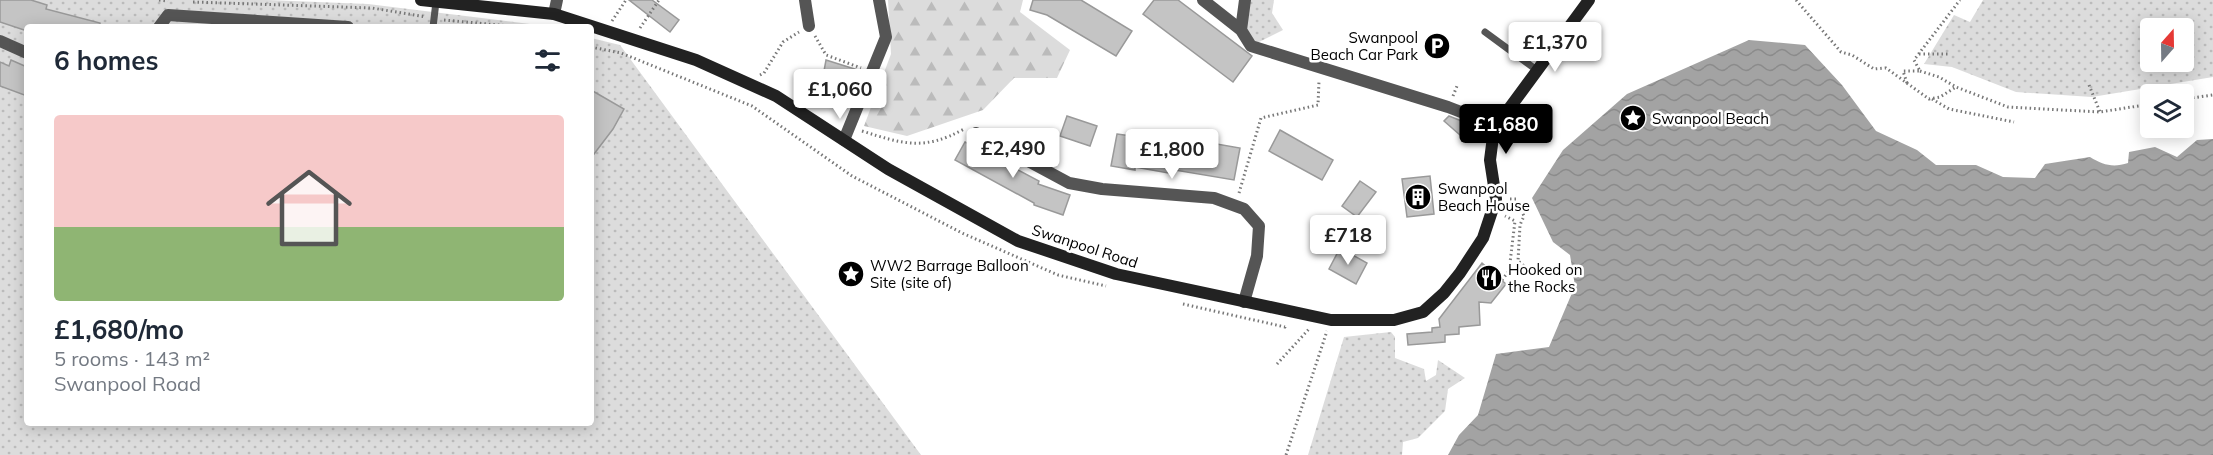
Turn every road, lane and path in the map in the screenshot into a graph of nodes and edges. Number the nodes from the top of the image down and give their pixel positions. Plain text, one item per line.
1 (159, 0) edge
2 (421, 0) edge
3 (557, 0) edge
4 (626, 0) edge
5 (659, 0) edge
6 (805, 0) edge
7 (879, 0) edge
8 (1203, 0) edge
9 (1245, 0) edge
10 (1796, 0) edge
11 (1960, 0) edge
12 (170, 1) edge
13 (1586, 1) edge
14 (193, 2) dead end
15 (436, 2) junction
16 (554, 14) junction
17 (433, 18) junction
18 (161, 24) edge
19 (303, 24) edge
20 (433, 24) edge
21 (491, 24) edge
22 (585, 24) edge
23 (620, 25) dead end
24 (809, 26) junction
25 (594, 27) edge
26 (1241, 30) junction
27 (637, 32) dead end
28 (1485, 32) dead end
29 (0, 41) edge
30 (24, 52) edge
31 (1919, 54) junction
32 (1950, 54) dead end
33 (1320, 67) junction
34 (872, 71) junction
35 (1538, 71) junction
36 (1920, 71) junction
37 (758, 76) dead end
38 (1907, 85) junction
39 (2088, 85) dead end
40 (1956, 87) junction
41 (2213, 95) edge
42 (2194, 98) edge
43 (1932, 99) junction
44 (2140, 106) edge
45 (2100, 112) junction
46 (2014, 122) dead end
47 (849, 127) junction
48 (1494, 129) junction
49 (962, 130) dead end
50 (976, 133) dead end
51 (843, 140) junction
52 (1235, 206) junction
53 (1493, 209) junction
54 (1521, 210) dead end
55 (1527, 268) dead end
56 (1502, 280) dead end
57 (1244, 302) junction
58 (1316, 317) junction
59 (1324, 343) dead end
60 (1277, 364) dead end
61 (1286, 455) edge

1 - 12 path
2 - 15 street, Swanpool Road
3 - 16 street
4 - 23 path
5 - 27 path
6 - 24 street
7 - 34 street
8 - 26 street
9 - 26 street
10 - 38 path
11 - 31 path
13 - 35 street, Swanpool Road
14 - 17 path
15 - 16 street, Swanpool Road
15 - 17 lane
16 - 22 street, Swanpool Road
17 - 20 lane
17 - 21 path
18 - 19 street
24 - 34 path
24 - 37 path
25 - 51 street, Swanpool Road
26 - 33 street
28 - 35 lane
29 - 30 street
31 - 32 path
31 - 36 path
33 - 48 street
33 - 52 path
34 - 47 street
35 - 48 street, Swanpool Road
36 - 38 path
36 - 40 path
38 - 43 path
39 - 45 path
40 - 43 path
40 - 45 path
41 - 42 path
43 - 46 path
44 - 45 path
47 - 49 path
47 - 51 street
48 - 53 street, Swanpool Road
50 - 52 street
51 - 57 street, Swanpool Road
52 - 57 street
53 - 56 path
53 - 58 street, Swanpool Road
54 - 55 path
57 - 58 street, Swanpool Road
58 - 60 path
59 - 61 path

